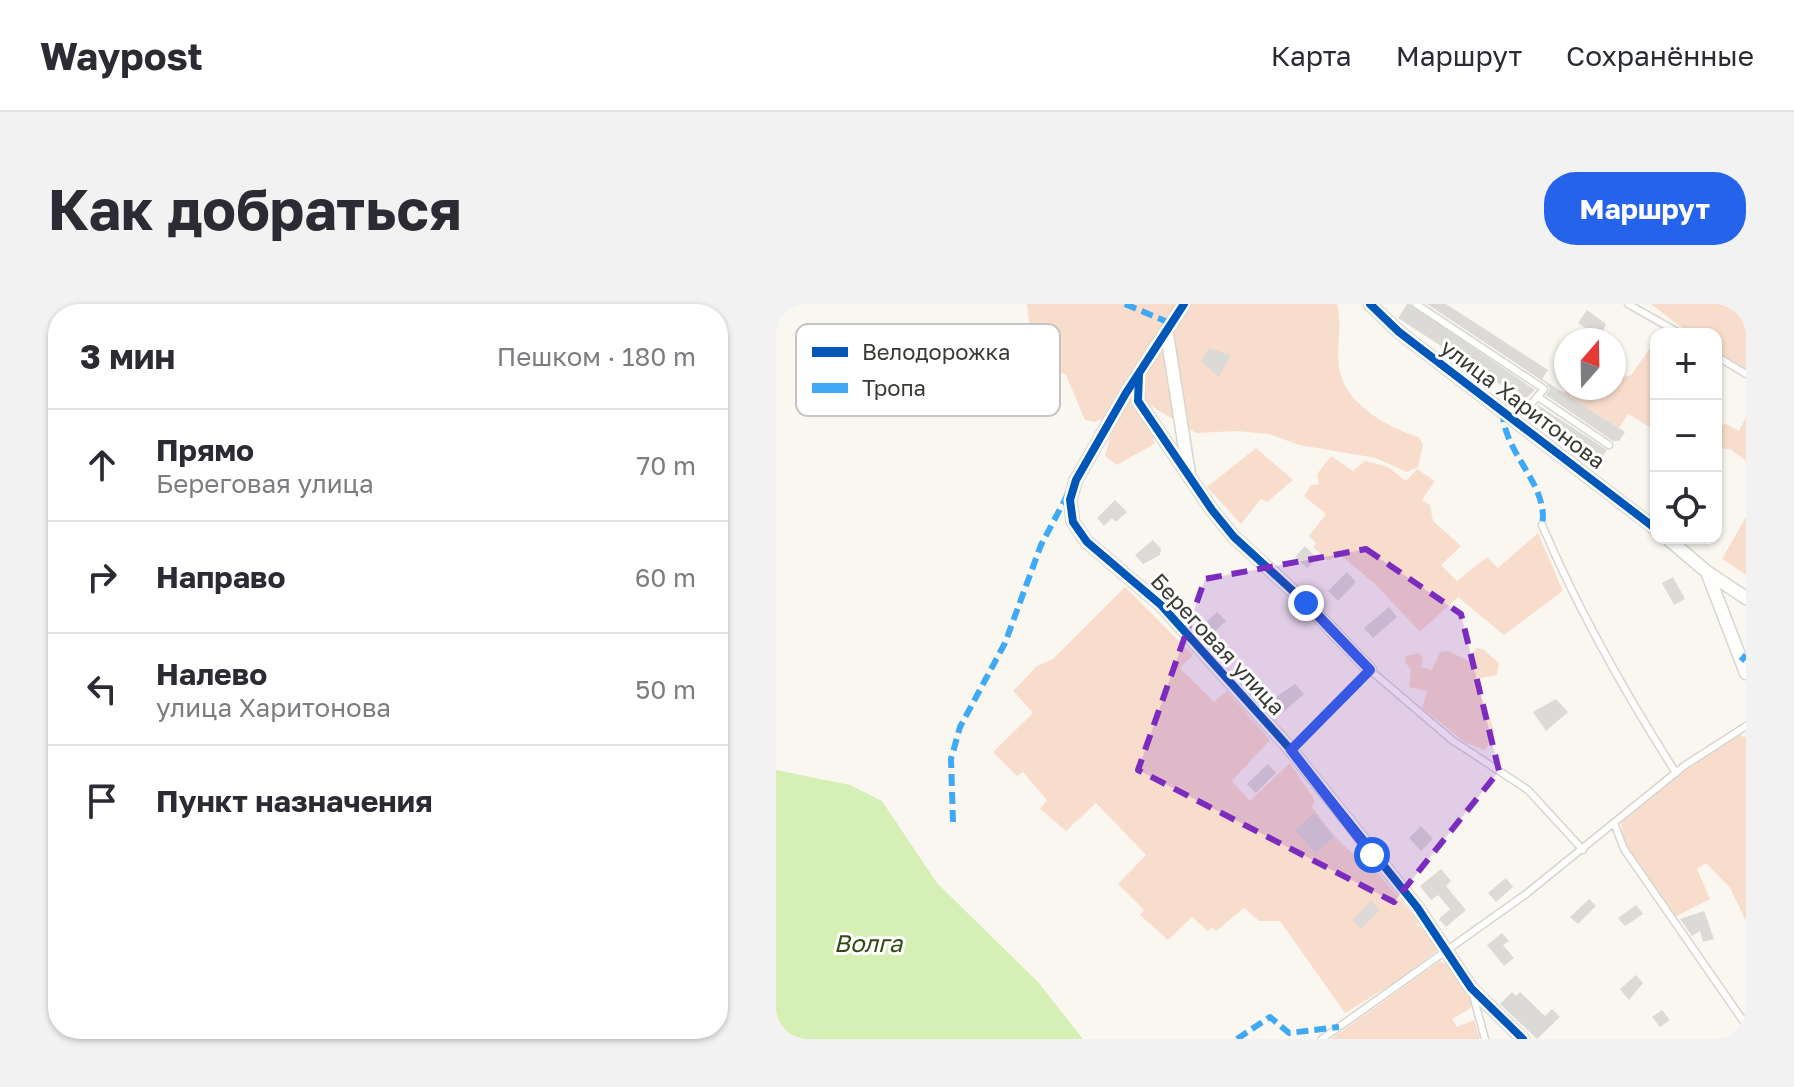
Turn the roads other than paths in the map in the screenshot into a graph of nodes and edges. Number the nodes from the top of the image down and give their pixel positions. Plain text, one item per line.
1 (1184, 304) edge
2 (1416, 304) edge
3 (1628, 304) edge
4 (1375, 305) edge
5 (1670, 328) edge
6 (1167, 329) junction
7 (1722, 360) edge
8 (1139, 374) junction
9 (1746, 374) edge
10 (1538, 397) junction
11 (1503, 410) junction
12 (1609, 445) dead end
13 (1190, 477) junction
14 (1650, 524) edge
15 (1542, 525) dead end
16 (1674, 544) edge
17 (1707, 572) junction
18 (1746, 598) edge
19 (1370, 670) junction
20 (1746, 673) edge
21 (1746, 726) edge
22 (1291, 750) junction
23 (1676, 773) junction
24 (1614, 823) junction
25 (1583, 850) junction
26 (1447, 950) junction
27 (1471, 988) junction
28 (1746, 1025) edge
29 (1322, 1039) edge
30 (1485, 1039) edge
31 (1523, 1039) edge

1 - 6 street, Береговая улица
2 - 10 lane
3 - 5 lane
4 - 11 street, улица Харитонова
6 - 8 street, Береговая улица
6 - 13 street
7 - 9 lane
8 - 13 street
8 - 22 street, Береговая улица
10 - 11 lane
10 - 12 lane
11 - 14 street, улица Харитонова
13 - 19 street
15 - 23 lane
16 - 17 street
17 - 18 street
17 - 20 street
19 - 22 lane
19 - 25 lane
21 - 23 lane
22 - 26 street, Береговая улица
23 - 24 lane
24 - 25 lane
24 - 28 lane
25 - 26 lane
26 - 27 street, Береговая улица
26 - 29 lane
27 - 30 lane, Береговая улица
27 - 31 street, Береговая улица

